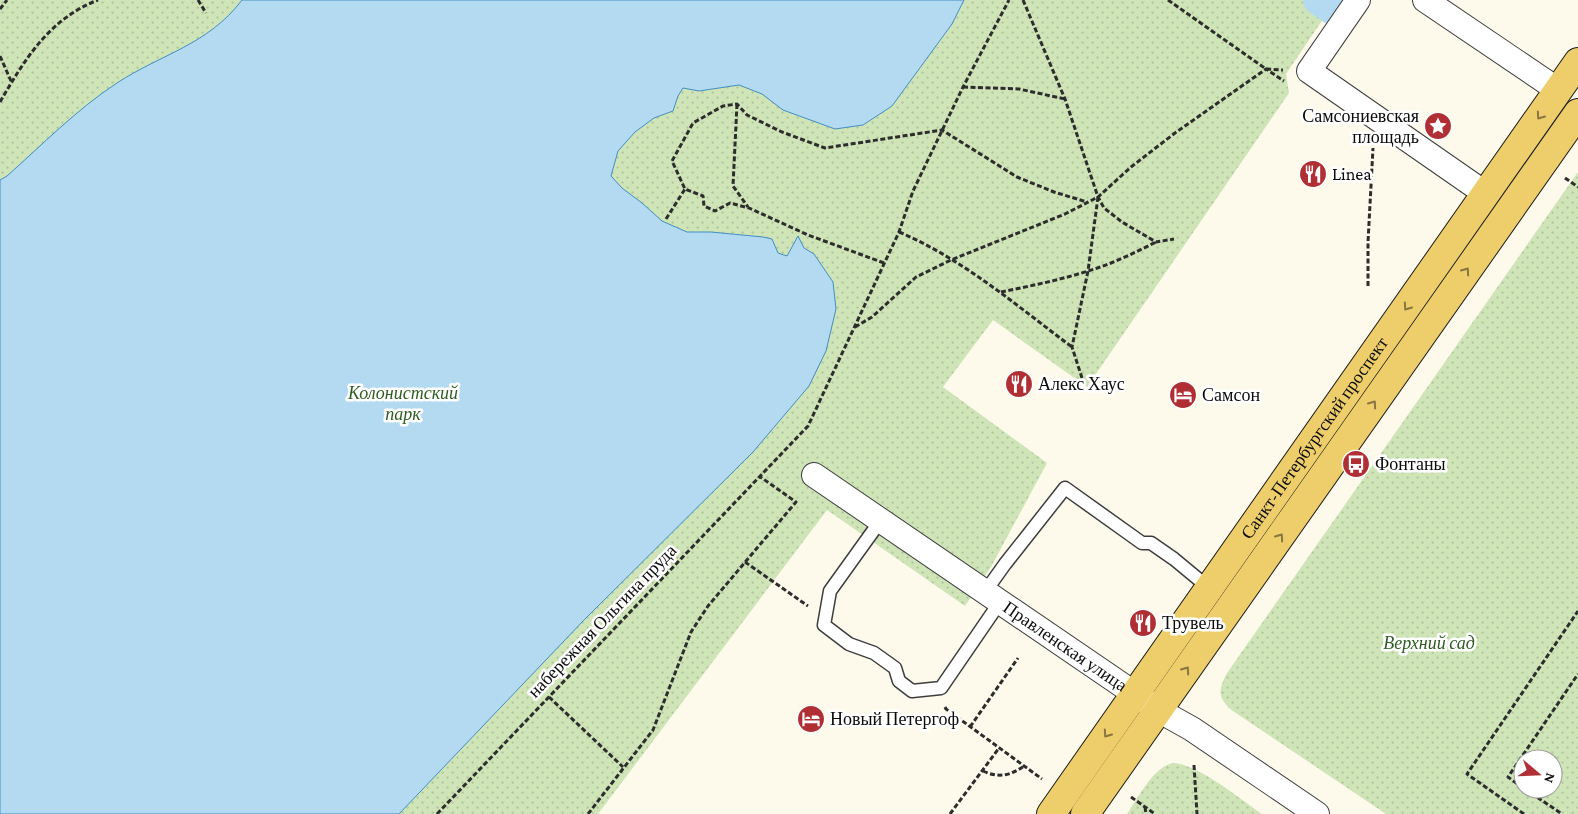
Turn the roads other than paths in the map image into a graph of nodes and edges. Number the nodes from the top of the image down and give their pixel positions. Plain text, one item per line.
1 (1358, 0) edge
2 (1425, 0) edge
3 (1578, 62) edge
4 (1569, 100) edge
5 (1497, 202) junction
6 (814, 475) dead end
7 (881, 520) junction
8 (1209, 588) junction
9 (993, 597) junction
10 (1134, 694) junction
11 (1158, 710) junction
12 (1051, 814) edge
13 (1084, 814) edge
14 (1316, 814) edge

1 - 5 street
2 - 4 street
3 - 4 main road, Санкт-Петербургский проспект
4 - 5 main road, Санкт-Петербургский проспект
5 -> 8 main road, Санкт-Петербургский проспект
11 -> 5 main road, Санкт-Петербургский проспект
6 - 7 street, Правленская улица
7 - 9 street, Правленская улица
7 - 9 lane
8 - 9 lane
8 - 10 main road, Санкт-Петербургский проспект
9 - 10 street, Правленская улица
10 - 11 street, Правленская улица
10 -> 12 main road, Санкт-Петербургский проспект
11 - 13 main road, Санкт-Петербургский проспект
11 - 14 street, Правленская улица

